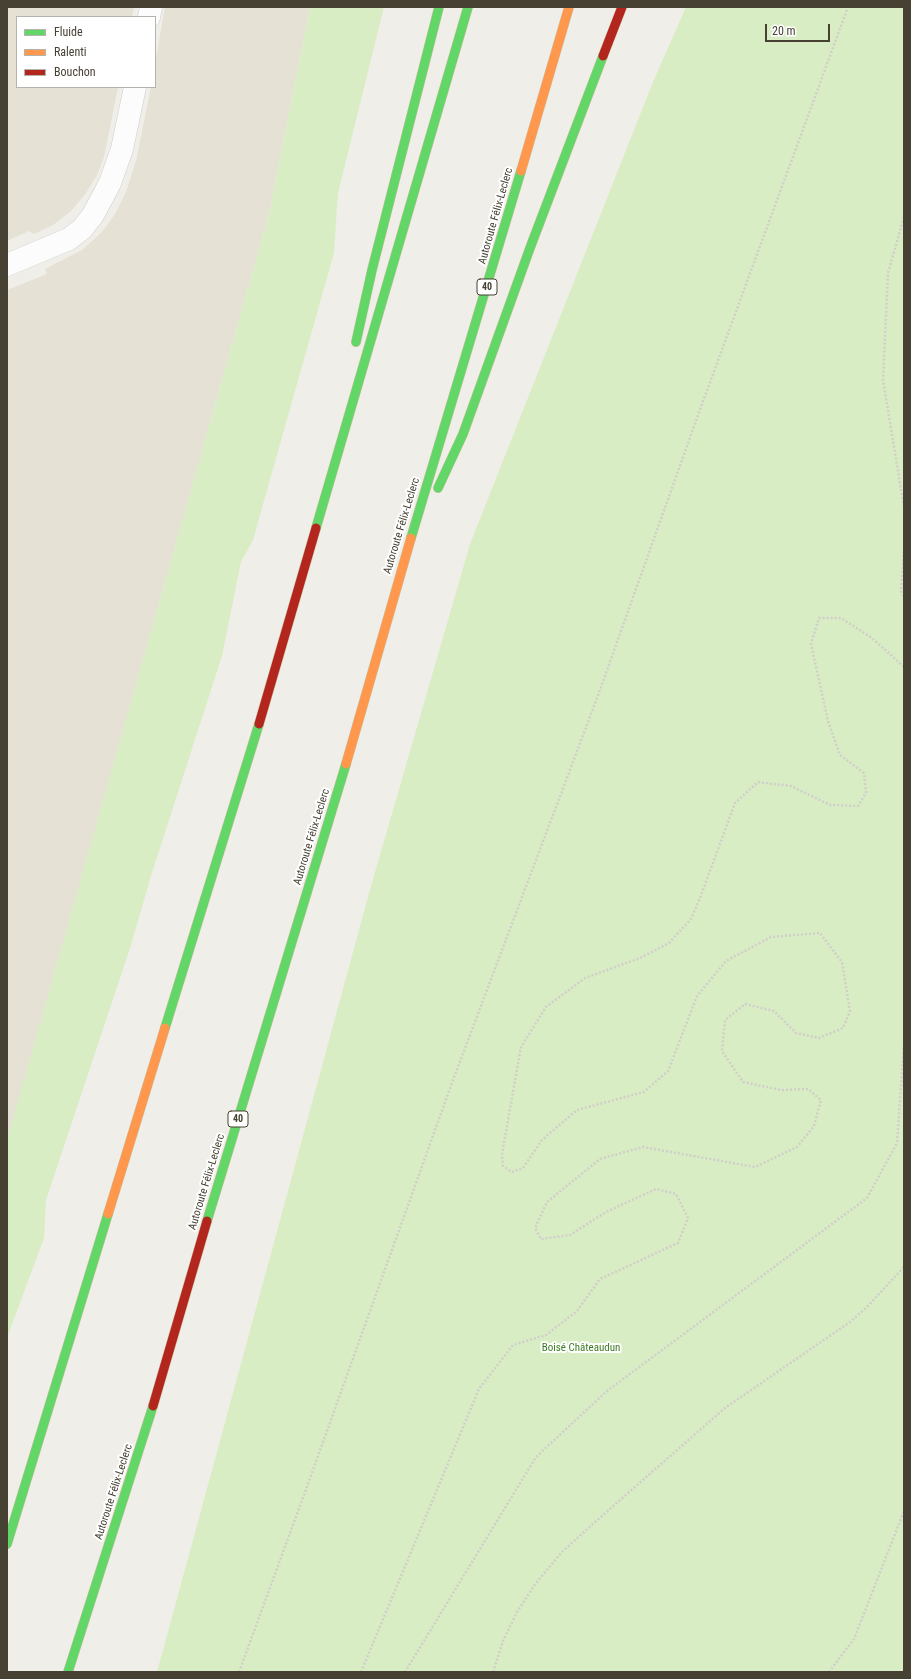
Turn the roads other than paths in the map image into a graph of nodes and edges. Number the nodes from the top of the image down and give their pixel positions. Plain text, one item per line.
1 (440, 7) edge
2 (468, 7) edge
3 (569, 7) edge
4 (622, 7) edge
5 (135, 88) edge
6 (7, 265) edge
7 (353, 355) dead end
8 (343, 402) dead end
9 (316, 526) junction
10 (403, 566) junction
11 (7, 1544) edge
12 (68, 1672) edge

1 - 7 highway
2 - 9 highway
3 - 10 highway, Autoroute Félix-Leclerc / 40
4 - 10 highway
5 - 6 street
8 - 9 highway
9 - 11 highway
10 - 12 highway, Autoroute Félix-Leclerc / 40

